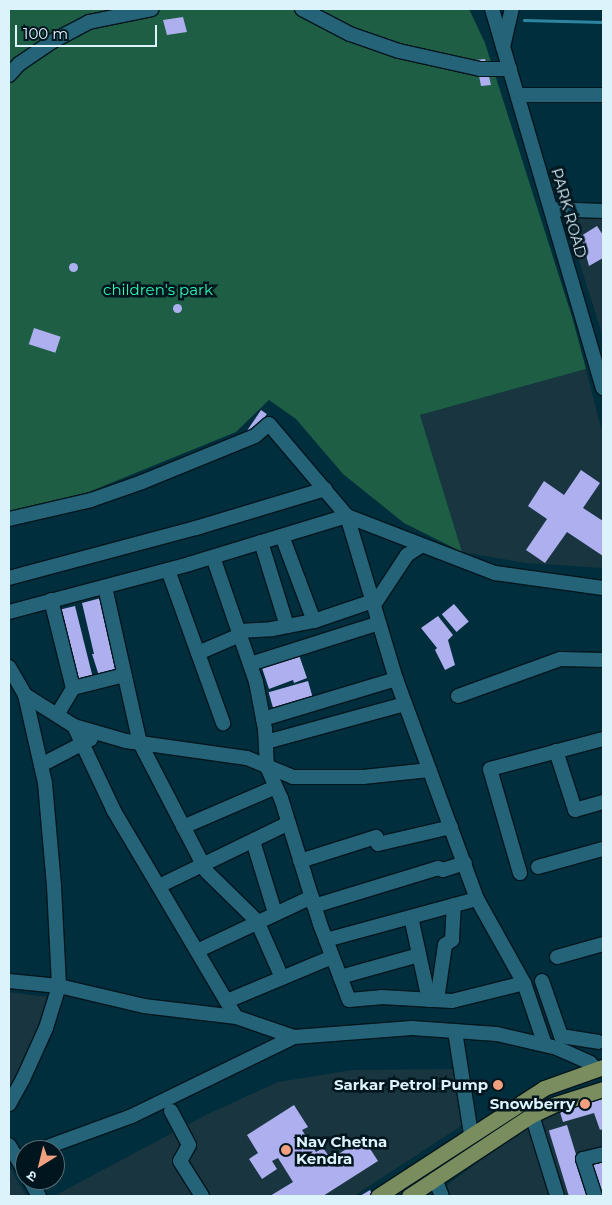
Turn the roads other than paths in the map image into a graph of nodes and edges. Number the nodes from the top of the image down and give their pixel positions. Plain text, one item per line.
1 (152, 9) edge
2 (302, 9) edge
3 (492, 9) edge
4 (512, 9) edge
5 (503, 47) junction
6 (510, 69) junction
7 (9, 76) edge
8 (518, 95) junction
9 (603, 95) edge
10 (551, 209) junction
11 (603, 211) edge
12 (603, 337) edge
13 (590, 343) junction
14 (603, 388) edge
15 (325, 489) junction
16 (347, 516) junction
17 (9, 520) edge
18 (282, 536) junction
19 (261, 542) junction
20 (421, 546) junction
21 (212, 557) junction
22 (168, 570) junction
23 (9, 578) edge
24 (105, 586) junction
25 (603, 588) edge
26 (51, 600) junction
27 (373, 603) junction
28 (9, 612) edge
29 (314, 621) junction
30 (379, 623) junction
31 (287, 626) junction
32 (239, 633) junction
33 (198, 653) junction
34 (603, 660) edge
35 (250, 664) junction
36 (9, 667) edge
37 (124, 675) junction
38 (396, 679) junction
39 (72, 688) junction
40 (25, 695) junction
41 (458, 696) dead end
42 (405, 704) junction
43 (57, 715) junction
44 (263, 719) junction
45 (224, 723) dead end
46 (74, 726) junction
47 (103, 735) junction
48 (603, 739) edge
49 (266, 742) junction
50 (82, 743) junction
51 (140, 743) junction
52 (556, 751) junction
53 (41, 765) junction
54 (267, 766) junction
55 (430, 770) junction
56 (276, 787) junction
57 (603, 802) edge
58 (289, 823) junction
59 (183, 827) junction
60 (451, 827) junction
61 (253, 841) junction
62 (603, 849) edge
63 (300, 861) junction
64 (465, 863) junction
65 (203, 865) junction
66 (538, 867) dead end
67 (520, 873) dead end
68 (159, 886) junction
69 (477, 899) junction
70 (313, 901) junction
71 (454, 905) junction
72 (275, 913) junction
73 (411, 917) junction
74 (257, 921) junction
75 (326, 940) junction
76 (603, 944) edge
77 (197, 951) junction
78 (419, 955) junction
79 (332, 957) junction
80 (557, 957) dead end
81 (340, 977) junction
82 (282, 978) junction
83 (9, 980) edge
84 (542, 981) dead end
85 (524, 983) junction
86 (59, 986) junction
87 (433, 1000) junction
88 (227, 1001) junction
89 (236, 1017) junction
90 (455, 1031) junction
91 (294, 1037) junction
92 (602, 1042) edge
93 (545, 1045) junction
94 (600, 1069) edge
95 (603, 1089) edge
96 (9, 1104) edge
97 (171, 1111) dead end
98 (532, 1115) junction
99 (472, 1134) junction
100 (65, 1140) edge
101 (603, 1154) edge
102 (435, 1179) junction
103 (202, 1196) edge
104 (378, 1196) edge
105 (409, 1196) edge
106 (442, 1196) edge
107 (557, 1196) edge
108 (596, 1196) edge

1 - 7 street
2 - 6 street
3 - 5 street, PARK ROAD
4 - 5 street
5 - 6 street, PARK ROAD
6 - 8 street, PARK ROAD
8 - 9 street
8 - 10 street, PARK ROAD
10 - 11 street
10 - 13 street, PARK ROAD
12 - 13 street
13 - 14 street, PARK ROAD
15 - 16 street
15 - 17 street
15 - 23 street
16 - 18 street
16 - 20 street
16 - 27 street
18 - 19 street
18 - 29 street
19 - 21 street
19 - 31 street
20 - 25 street
20 - 27 street
21 - 22 street
21 - 32 street
22 - 24 street
22 - 33 street
24 - 26 street
24 - 37 street
26 - 28 street
26 - 39 street
27 - 29 street
27 - 30 street
29 - 31 street
30 - 35 street
30 - 38 street
31 - 32 street
32 - 33 street
32 - 35 street
33 - 45 street
34 - 41 street
35 - 44 street
36 - 40 street
37 - 39 street
37 - 51 street
38 - 42 street
38 - 44 street
39 - 43 street
40 - 43 street
40 - 53 street
42 - 49 street
42 - 55 street
43 - 46 street
44 - 49 street
46 - 47 street
46 - 50 street
47 - 50 street
47 - 51 street
48 - 52 street
49 - 54 street
50 - 53 street
50 - 68 street
51 - 54 street
51 - 59 street
52 - 57 street
52 - 67 street
53 - 86 street
54 - 55 street
54 - 56 street
55 - 60 street
56 - 58 street
56 - 59 street
58 - 61 street
58 - 63 street
59 - 65 street
60 - 63 street
60 - 64 street
61 - 65 street
61 - 72 street
62 - 66 street
63 - 70 street
64 - 69 street
64 - 70 street
65 - 68 street
65 - 74 street
68 - 77 street
69 - 71 street
69 - 85 street
70 - 72 street
70 - 75 street
71 - 73 street
71 - 87 street
72 - 74 street
73 - 75 street
73 - 78 street
74 - 77 street
74 - 82 street
75 - 79 street
76 - 80 street
77 - 88 street
78 - 81 street
78 - 87 street
79 - 81 street
79 - 82 street
81 - 87 street
82 - 88 street
83 - 86 street
84 - 92 street
85 - 87 street
85 - 93 street
86 - 89 street
86 - 96 street
88 - 89 street
89 - 91 street
90 - 91 street
90 - 93 street
90 - 99 street
91 - 100 street
93 - 94 street
94 - 99 main road
95 - 98 main road
97 - 103 street
98 - 102 main road
98 - 107 street
99 - 104 main road
101 - 108 street
102 - 105 main road
102 - 106 street

